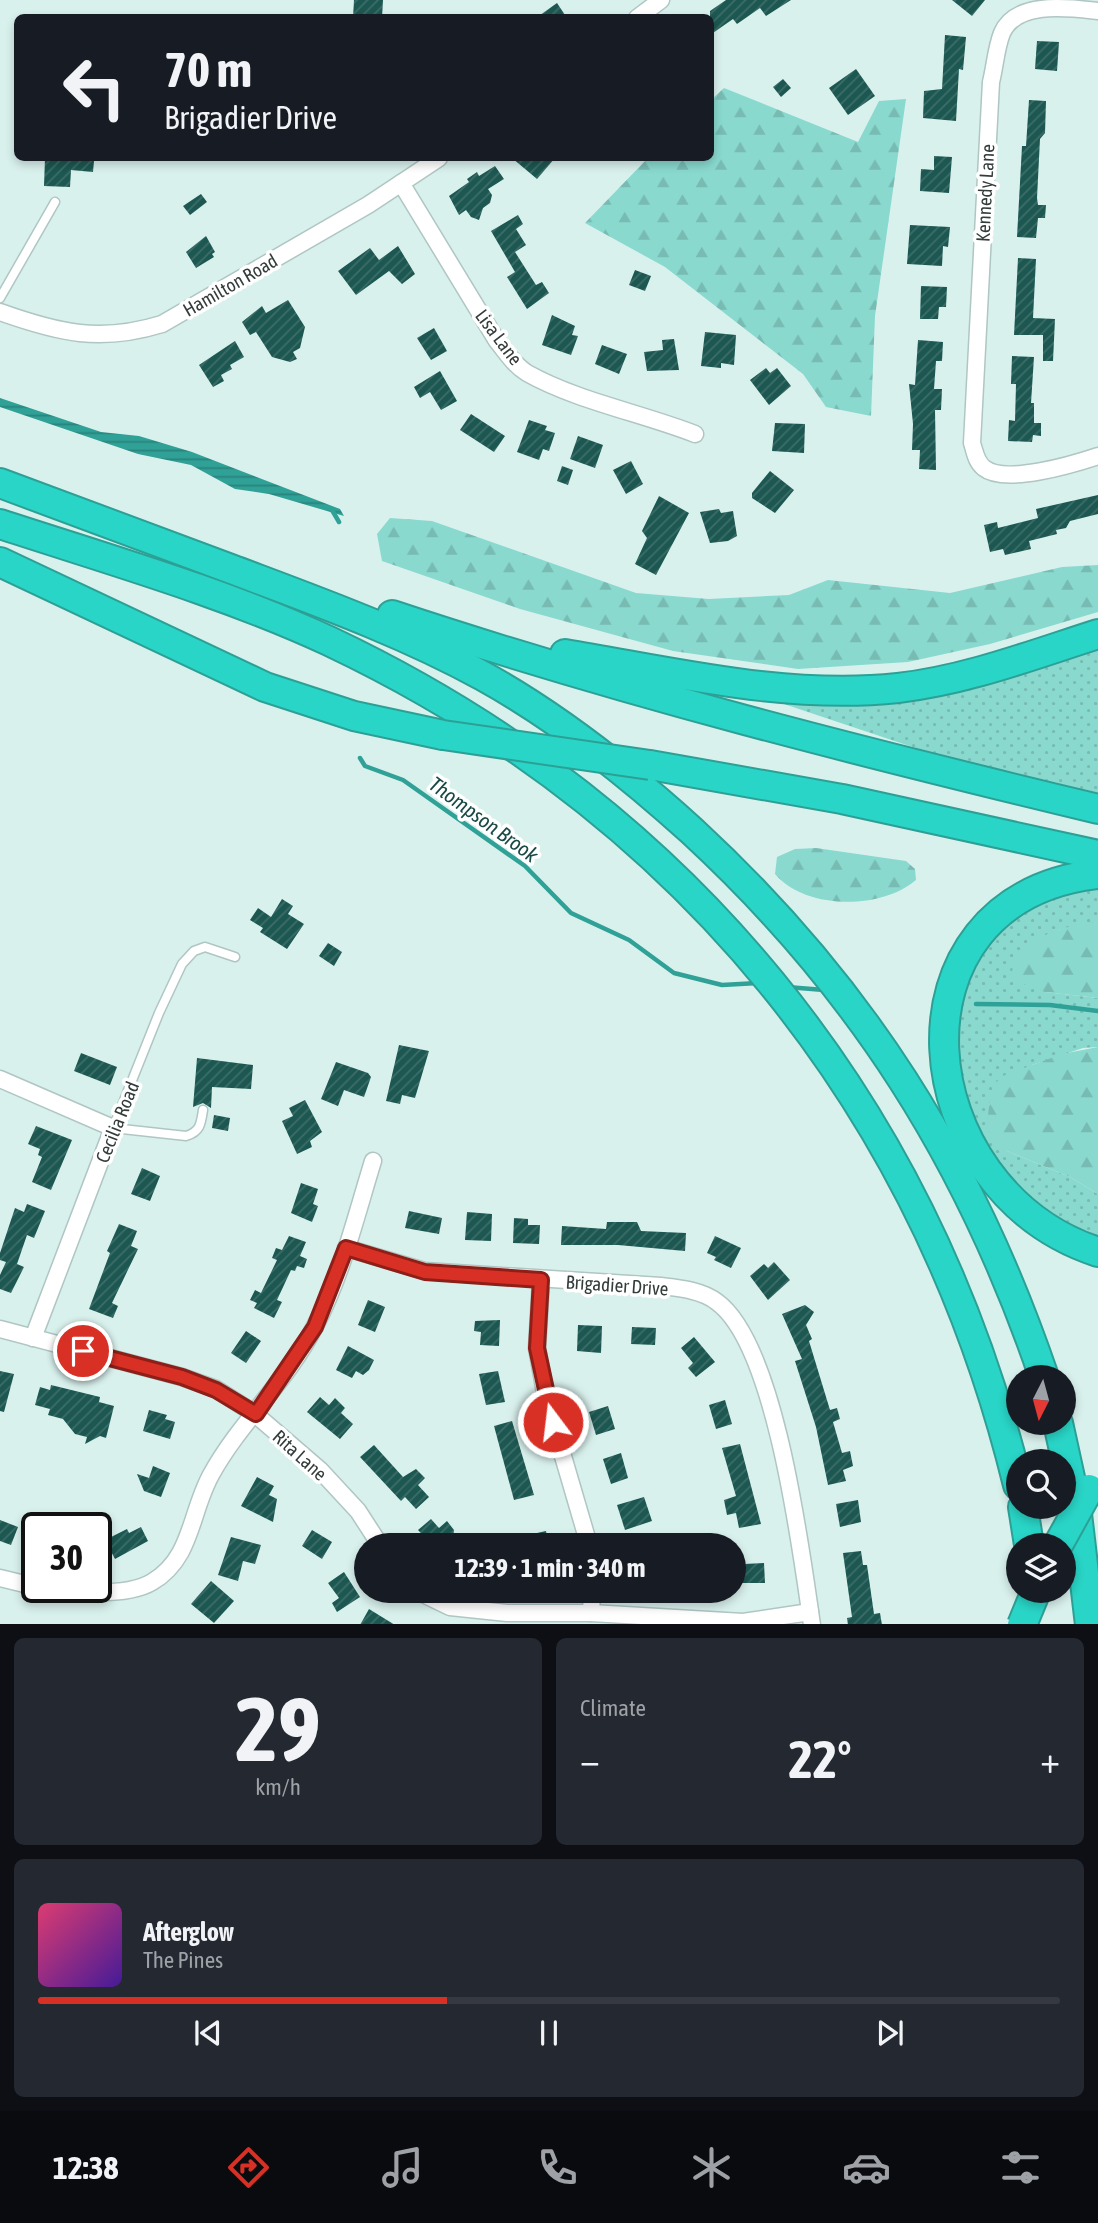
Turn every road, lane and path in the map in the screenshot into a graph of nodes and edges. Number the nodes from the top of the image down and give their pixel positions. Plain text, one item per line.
1 (661, 0) edge
2 (1093, 7) edge
3 (642, 14) edge
4 (434, 161) edge
5 (401, 183) junction
6 (55, 202) dead end
7 (0, 298) edge
8 (0, 312) edge
9 (695, 434) dead end
10 (1098, 456) edge
11 (3, 485) edge
12 (0, 524) edge
13 (0, 562) edge
14 (1098, 634) edge
15 (453, 635) junction
16 (1098, 809) edge
17 (1098, 855) edge
18 (1098, 874) edge
19 (235, 957) dead end
20 (0, 1079) edge
21 (203, 1111) dead end
22 (113, 1128) junction
23 (373, 1161) dead end
24 (346, 1248) junction
25 (1098, 1252) edge
26 (541, 1280) junction
27 (0, 1329) edge
28 (33, 1338) junction
29 (1040, 1365) edge
30 (256, 1414) junction
31 (1061, 1435) edge
32 (1007, 1449) edge
33 (1093, 1482) edge
34 (372, 1533) edge
35 (585, 1533) edge
36 (1065, 1533) edge
37 (0, 1578) edge
38 (21, 1583) edge
39 (112, 1592) edge
40 (442, 1603) edge
41 (591, 1603) edge
42 (1030, 1603) edge
43 (1036, 1603) edge
44 (591, 1614) junction
45 (811, 1618) edge
46 (1022, 1624) edge
47 (1038, 1624) edge
48 (1090, 1624) edge

1 - 3 street
2 - 10 street, Kennedy Lane
4 - 5 street, Hamilton Road
5 - 8 street, Hamilton Road
5 - 9 street, Lisa Lane
6 - 7 lane
11 - 15 highway
11 - 29 highway
12 - 32 highway
13 - 17 highway, bridge
14 - 15 highway
15 - 16 highway
18 - 25 highway
19 - 22 lane, Cecilia Road
20 - 22 street
21 - 22 lane
22 - 28 street, Cecilia Road
23 - 24 street
24 - 26 street, Brigadier Drive
24 - 30 street
26 - 35 street
26 - 45 street, Brigadier Drive
27 - 28 street, Rita Lane
28 - 30 street, Rita Lane
30 - 34 street, Rita Lane
30 - 39 street
31 - 48 highway
33 - 36 highway, bridge
37 - 38 street
40 - 44 street
41 - 44 street
42 - 46 highway, bridge
43 - 47 highway
44 - 45 street

